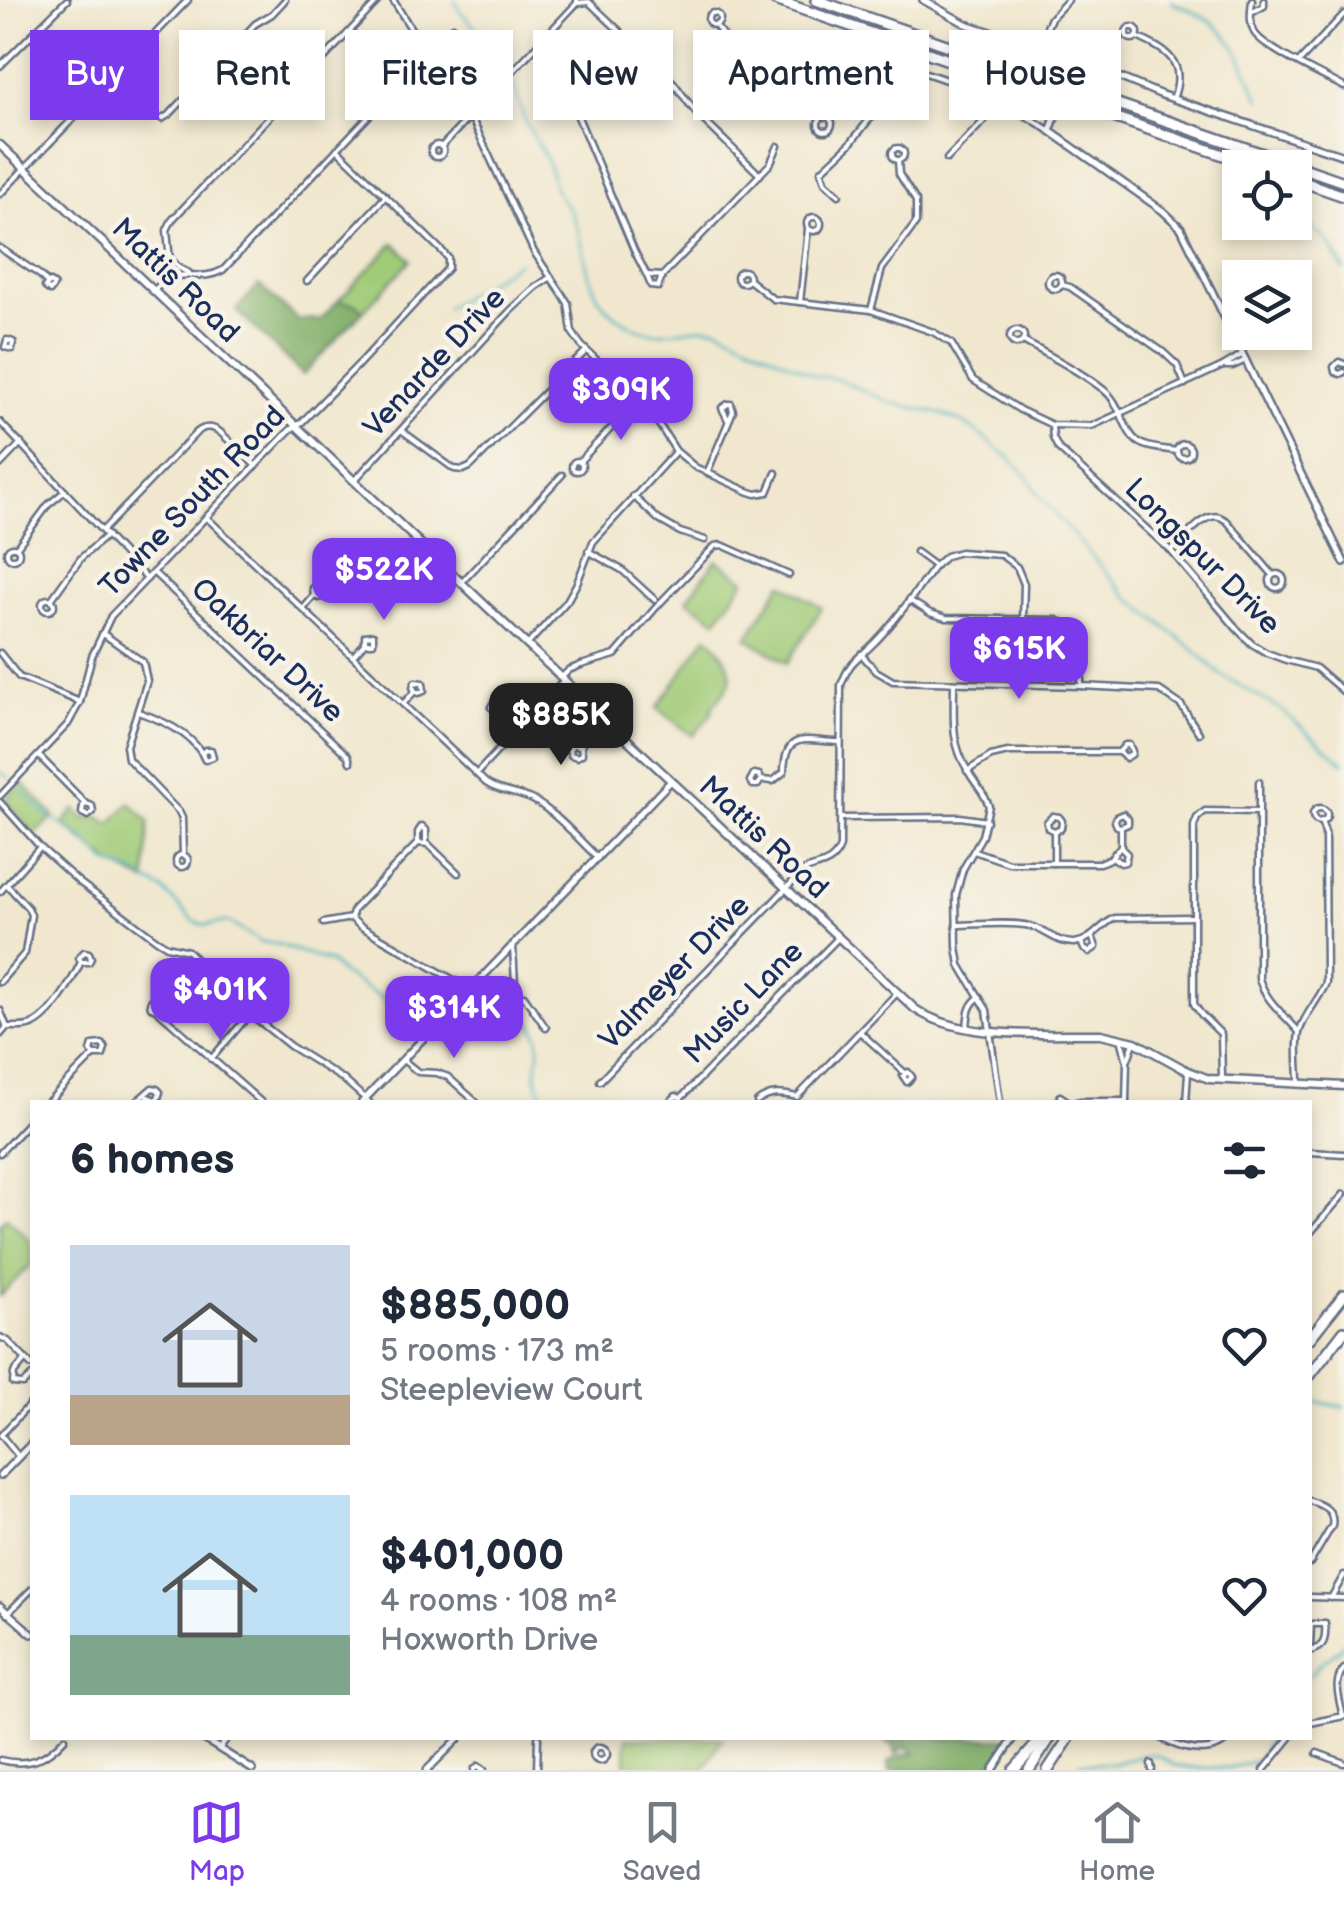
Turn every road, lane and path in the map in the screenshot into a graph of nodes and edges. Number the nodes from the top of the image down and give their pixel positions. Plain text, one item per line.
1 (67, 0) edge
2 (188, 0) edge
3 (286, 0) edge
4 (379, 0) edge
5 (775, 0) edge
6 (816, 0) edge
7 (923, 0) edge
8 (1068, 0) edge
9 (1252, 0) edge
10 (1264, 0) edge
11 (396, 1) edge
12 (589, 1) edge
13 (577, 2) edge
14 (933, 3) edge
15 (1251, 13) junction
16 (1344, 14) edge
17 (716, 25) dead end
18 (453, 27) dead end
19 (249, 30) edge
20 (413, 30) edge
21 (450, 30) edge
22 (552, 30) edge
23 (720, 30) edge
24 (985, 30) edge
25 (1046, 30) edge
26 (1137, 36) dead end
27 (533, 50) edge
28 (325, 57) edge
29 (1299, 62) junction
30 (0, 66) edge
31 (513, 71) edge
32 (1121, 78) edge
33 (1344, 87) edge
34 (1173, 99) junction
35 (179, 104) edge
36 (162, 118) dead end
37 (266, 120) edge
38 (364, 120) edge
39 (465, 120) edge
40 (472, 120) edge
41 (579, 120) edge
42 (869, 120) edge
43 (985, 120) edge
44 (1032, 120) edge
45 (1054, 120) edge
46 (1050, 131) junction
47 (0, 145) edge
48 (778, 146) dead end
49 (441, 147) dead end
50 (337, 149) junction
51 (1222, 155) edge
52 (1344, 156) edge
53 (947, 159) dead end
54 (898, 160) dead end
55 (25, 169) junction
56 (760, 175) junction
57 (1344, 182) edge
58 (1312, 185) edge
59 (0, 194) edge
60 (839, 195) dead end
61 (386, 196) junction
62 (1344, 196) edge
63 (808, 229) dead end
64 (0, 248) edge
65 (169, 258) junction
66 (192, 274) junction
67 (648, 275) junction
68 (550, 276) junction
69 (662, 276) junction
70 (166, 279) junction
71 (749, 280) dead end
72 (308, 281) dead end
73 (47, 283) dead end
74 (1062, 284) dead end
75 (154, 291) junction
76 (800, 302) junction
77 (871, 310) junction
78 (1023, 340) dead end
79 (587, 350) junction
80 (1244, 357) junction
81 (1344, 364) edge
82 (1344, 372) edge
83 (1185, 384) junction
84 (638, 400) junction
85 (1122, 414) junction
86 (728, 420) dead end
87 (0, 422) edge
88 (1052, 425) junction
89 (296, 426) junction
90 (401, 430) junction
91 (21, 443) junction
92 (676, 451) junction
93 (1177, 451) dead end
94 (579, 462) dead end
95 (0, 465) edge
96 (256, 466) junction
97 (707, 473) junction
98 (776, 473) dead end
99 (562, 475) dead end
100 (354, 480) junction
101 (66, 491) junction
102 (633, 496) junction
103 (206, 517) junction
104 (105, 532) junction
105 (705, 540) dead end
106 (17, 547) dead end
107 (1171, 550) junction
108 (588, 551) junction
109 (916, 552) dead end
110 (1344, 562) edge
111 (935, 566) junction
112 (153, 572) junction
113 (789, 575) dead end
114 (1273, 575) dead end
115 (147, 579) junction
116 (461, 582) junction
117 (314, 596) dead end
118 (52, 600) dead end
119 (655, 600) dead end
120 (909, 600) junction
121 (304, 608) junction
122 (1023, 620) junction
123 (102, 633) junction
124 (365, 644) dead end
125 (527, 645) junction
126 (0, 653) edge
127 (861, 654) junction
128 (352, 656) junction
129 (563, 679) junction
130 (954, 684) junction
131 (1082, 686) junction
132 (414, 691) dead end
133 (1344, 692) edge
134 (80, 702) junction
135 (403, 704) junction
136 (499, 710) dead end
137 (138, 712) junction
138 (600, 714) junction
139 (520, 728) junction
140 (1199, 733) dead end
141 (840, 742) junction
142 (580, 746) dead end
143 (1119, 752) dead end
144 (202, 753) dead end
145 (39, 756) junction
146 (350, 762) dead end
147 (967, 770) junction
148 (477, 773) junction
149 (761, 780) dead end
150 (671, 781) junction
151 (1259, 782) dead end
152 (0, 799) edge
153 (86, 804) dead end
154 (1259, 812) junction
155 (840, 818) junction
156 (1321, 821) dead end
157 (987, 822) junction
158 (1122, 828) dead end
159 (1054, 831) dead end
160 (40, 846) junction
161 (1120, 847) junction
162 (974, 851) junction
163 (183, 855) dead end
164 (1112, 857) junction
165 (598, 858) junction
166 (1054, 863) junction
167 (458, 872) dead end
168 (7, 885) junction
169 (786, 889) junction
170 (0, 892) edge
171 (1194, 917) junction
172 (352, 918) junction
173 (323, 923) dead end
174 (957, 926) junction
175 (1092, 936) junction
176 (838, 938) junction
177 (1080, 942) junction
178 (513, 947) junction
179 (82, 962) dead end
180 (0, 982) edge
181 (471, 990) junction
182 (898, 994) junction
183 (980, 998) junction
184 (156, 1008) dead end
185 (0, 1010) edge
186 (250, 1014) junction
187 (8, 1027) junction
188 (546, 1028) dead end
189 (967, 1030) junction
190 (988, 1031) junction
191 (1299, 1032) junction
192 (862, 1033) junction
193 (0, 1035) edge
194 (1121, 1038) junction
195 (1134, 1042) junction
196 (94, 1055) dead end
197 (211, 1058) junction
198 (403, 1060) junction
199 (1127, 1062) junction
200 (1192, 1073) junction
201 (905, 1074) dead end
202 (1222, 1080) junction
203 (600, 1081) dead end
204 (1298, 1083) junction
205 (1344, 1086) edge
206 (144, 1095) dead end
207 (1060, 1096) dead end
208 (798, 1097) junction
209 (50, 1100) edge
210 (138, 1100) edge
211 (259, 1100) edge
212 (364, 1100) edge
213 (366, 1100) edge
214 (474, 1100) edge
215 (682, 1100) edge
216 (760, 1100) edge
217 (801, 1100) edge
218 (1000, 1100) edge
219 (1066, 1100) edge
220 (1126, 1100) edge
221 (1186, 1100) edge
222 (30, 1121) edge
223 (0, 1152) edge
224 (1312, 1152) edge
225 (1344, 1154) edge
226 (1344, 1194) edge
227 (1312, 1231) edge
228 (1344, 1295) edge
229 (1344, 1331) edge
230 (1312, 1335) edge
231 (0, 1337) edge
232 (26, 1359) junction
233 (30, 1364) edge
234 (1312, 1372) edge
235 (30, 1378) edge
236 (30, 1404) edge
237 (30, 1445) edge
238 (19, 1457) junction
239 (0, 1476) edge
240 (1312, 1502) edge
241 (1312, 1560) edge
242 (1344, 1575) edge
243 (30, 1591) edge
244 (1312, 1598) edge
245 (1331, 1598) junction
246 (1344, 1598) edge
247 (0, 1606) edge
248 (8, 1614) junction
249 (1312, 1624) edge
250 (30, 1632) edge
251 (1312, 1648) edge
252 (1344, 1668) edge
253 (1343, 1716) edge
254 (1312, 1723) edge
255 (63, 1740) edge
256 (206, 1740) edge
257 (226, 1740) edge
258 (457, 1740) edge
259 (538, 1740) edge
260 (1013, 1740) edge
261 (1040, 1740) edge
262 (1049, 1740) edge
263 (1067, 1740) edge
264 (1167, 1740) edge
265 (1227, 1740) edge
266 (1288, 1740) edge
267 (220, 1748) junction
268 (1316, 1753) dead end
269 (0, 1760) edge
270 (600, 1760) dead end
271 (1344, 1762) edge
272 (252, 1770) edge
273 (427, 1770) edge
274 (474, 1770) edge
275 (484, 1770) edge
276 (537, 1770) edge
277 (600, 1770) edge
278 (993, 1770) edge
279 (1014, 1770) edge
280 (1029, 1770) edge
281 (1048, 1770) edge
282 (1057, 1770) edge
283 (1264, 1770) edge

1 - 30 street
2 - 55 street
3 - 19 street
4 - 28 street
5 - 51 highway
6 - 57 highway
7 - 14 street
8 - 25 street
9 - 15 street
10 - 15 street
11 - 20 street
12 - 13 street
12 - 56 street
13 - 22 street
14 - 24 street
15 - 29 street
16 - 29 street
17 - 23 street
18 - 21 street
26 - 34 street
27 - 31 street
29 - 33 street
32 - 34 street
34 - 52 street
35 - 36 street
37 - 65 street
38 - 50 street
39 - 49 street
40 - 68 street
41 - 67 street
42 - 60 street
43 - 53 street
44 - 46 street
45 - 46 street, bridge
46 - 80 street
47 - 55 main road, Mattis Road
48 - 56 street
50 - 61 street
50 - 66 street
54 - 77 street
55 - 59 street
55 - 75 main road, Mattis Road
56 - 69 street
58 - 62 highway
61 - 72 street
61 - 89 street, Towne South Road
63 - 76 street
64 - 73 street
65 - 66 street
65 - 70 street
66 - 70 street
67 - 69 street
67 - 69 street
68 - 79 street
68 - 90 street, Venarde Drive
70 - 75 street
71 - 76 street
74 - 83 street
75 - 89 main road, Mattis Road
76 - 77 street
77 - 88 street
78 - 85 street
79 - 84 street
79 - 90 street
80 - 83 street
80 - 110 street
81 - 82 street
83 - 85 street
84 - 92 street
84 - 94 street
85 - 88 street
85 - 93 street
86 - 97 street
87 - 91 street
88 - 107 street, Longspur Drive
89 - 96 street, Towne South Road
89 - 100 main road, Mattis Road
90 - 100 street, Venarde Drive
91 - 95 street
91 - 101 street
92 - 97 street
92 - 102 street
96 - 103 street, Towne South Road
96 - 104 street
97 - 98 street
99 - 116 street
100 - 116 main road, Mattis Road
101 - 104 street
101 - 106 street
102 - 105 street
102 - 108 street
103 - 112 street, Towne South Road
103 - 121 street
104 - 115 street
104 - 118 street
107 - 114 street
107 - 133 street, Longspur Drive
108 - 119 street
108 - 125 street
109 - 111 street
111 - 120 street, Valmeyer Drive
111 - 122 street
112 - 115 street, Towne South Road
112 - 146 street, Oakbriar Drive
113 - 129 street
115 - 123 street, Towne South Road
116 - 125 main road, Mattis Road
117 - 121 street
120 - 122 street
120 - 127 street, Valmeyer Drive
121 - 128 street
122 - 131 street
123 - 134 street, Towne South Road
123 - 137 street
124 - 128 street
125 - 129 main road, Mattis Road
126 - 134 street
127 - 130 street
127 - 141 street, Valmeyer Drive
128 - 135 street
129 - 138 main road, Mattis Road
129 - 139 street
130 - 131 street
130 - 147 street
131 - 140 street
132 - 135 street
134 - 145 street, Towne South Road
135 - 148 street
136 - 139 street
137 - 144 street
137 - 163 street
138 - 142 street
138 - 150 main road, Mattis Road
139 - 148 street
141 - 149 street
141 - 155 street, Valmeyer Drive
143 - 147 street
145 - 152 street, Towne South Road
145 - 153 street
147 - 157 street
148 - 165 street
150 - 165 street
150 - 169 main road, Mattis Road
151 - 154 street
152 - 160 street
154 - 171 street
154 - 191 street
155 - 157 street
155 - 169 street, Valmeyer Drive
156 - 191 street
157 - 162 street
158 - 161 street
159 - 166 street
160 - 168 street
160 - 186 street
161 - 164 street
161 - 164 street
162 - 166 street
162 - 174 street
164 - 166 street
165 - 178 street
167 - 172 street
168 - 170 street
168 - 180 street
169 - 176 main road, Mattis Road
169 - 203 street, Valmeyer Drive
171 - 175 street
171 - 202 street
172 - 173 street
172 - 181 street
174 - 177 street
174 - 183 street
175 - 177 street
175 - 177 street
176 - 182 main road, Mattis Road
176 - 215 street, Music Lane
178 - 181 street
178 - 188 street
179 - 187 street
181 - 198 street
182 - 189 main road, Mattis Road
182 - 192 street
183 - 189 street
183 - 190 street
184 - 197 street
185 - 187 street
186 - 197 street
186 - 212 street
187 - 193 street
189 - 190 main road, Mattis Road
190 - 194 main road, Mattis Road
190 - 218 street
191 - 204 street
192 - 201 street
192 - 208 street
194 - 195 main road, Mattis Road
194 - 199 street
195 - 199 street
195 - 200 main road, Mattis Road
196 - 209 street
197 - 211 street
198 - 213 street
198 - 214 street
199 - 220 street
200 - 202 main road, Mattis Road
200 - 221 street
202 - 204 main road, Mattis Road
204 - 205 main road, Mattis Road
206 - 210 street
207 - 219 street
208 - 216 street
208 - 217 street
222 - 223 street
224 - 225 street
226 - 227 street
228 - 230 highway
229 - 234 highway
231 - 232 street
232 - 233 street
232 - 235 street
236 - 238 street
237 - 238 street
238 - 239 street
240 - 241 street
242 - 245 street
243 - 248 street
244 - 245 street
245 - 246 street
247 - 248 street
248 - 250 street
249 - 251 street
252 - 253 street
253 - 254 street
255 - 269 street
256 - 267 street
257 - 267 street
258 - 273 street
259 - 276 street
260 - 278 street
261 - 279 highway
262 - 280 highway
263 - 281 highway
263 - 282 highway
264 - 265 street
266 - 283 street
267 - 272 street
268 - 271 street
270 - 277 street
274 - 275 street

